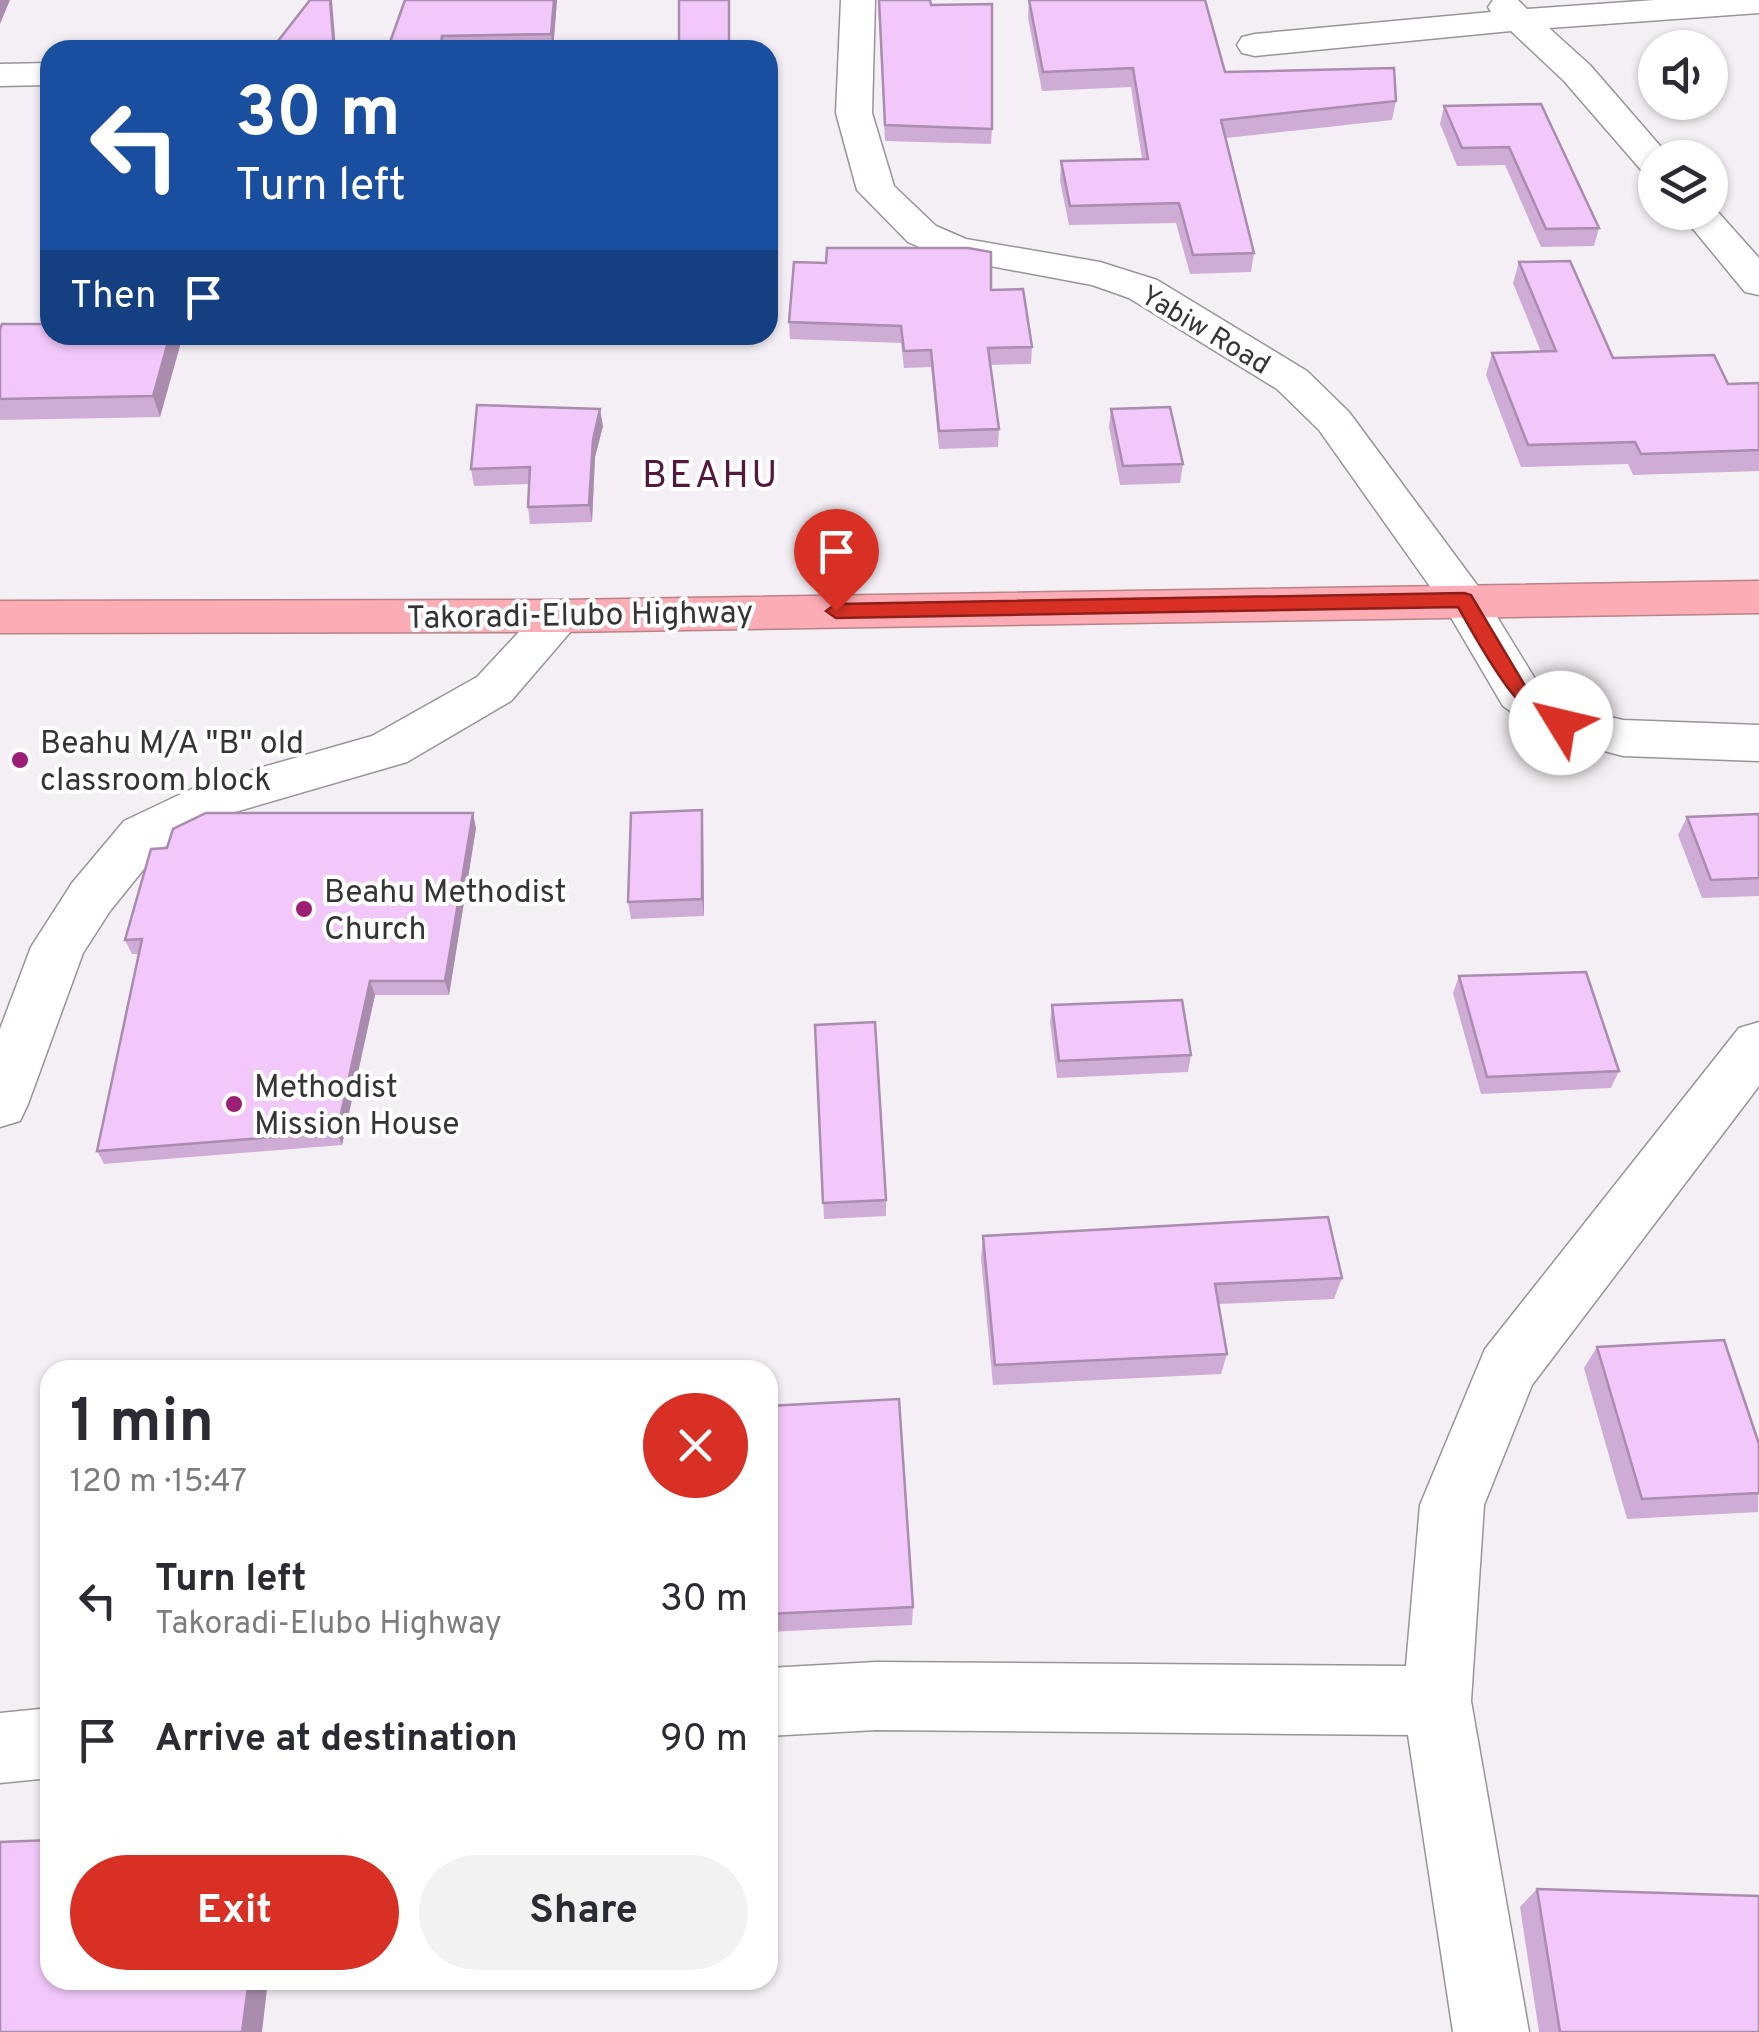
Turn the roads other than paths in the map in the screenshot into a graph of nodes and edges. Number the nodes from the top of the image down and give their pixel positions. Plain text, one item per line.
1 (858, 0) edge
2 (1759, 3) edge
3 (1508, 10) edge
4 (1254, 45) dead end
5 (40, 74) edge
6 (0, 75) edge
7 (1638, 143) edge
8 (1713, 230) edge
9 (1759, 283) edge
10 (1759, 597) edge
11 (1464, 600) junction
12 (561, 616) junction
13 (0, 617) edge
14 (1759, 743) edge
15 (1759, 1044) edge
16 (0, 1104) edge
17 (778, 1701) edge
18 (1437, 1701) junction
19 (40, 1744) edge
20 (0, 1748) edge
21 (1491, 2032) edge

1 - 11 street, Yabiw Road
2 - 3 street
3 - 4 street
3 - 7 street
5 - 6 street
8 - 9 street
10 - 11 highway, Takoradi-Elubo Highway
11 - 12 highway, Takoradi-Elubo Highway
11 - 14 street, Yabiw Road
12 - 13 highway, Takoradi-Elubo Highway
12 - 16 street
15 - 18 street
17 - 18 street
18 - 21 street
19 - 20 street

